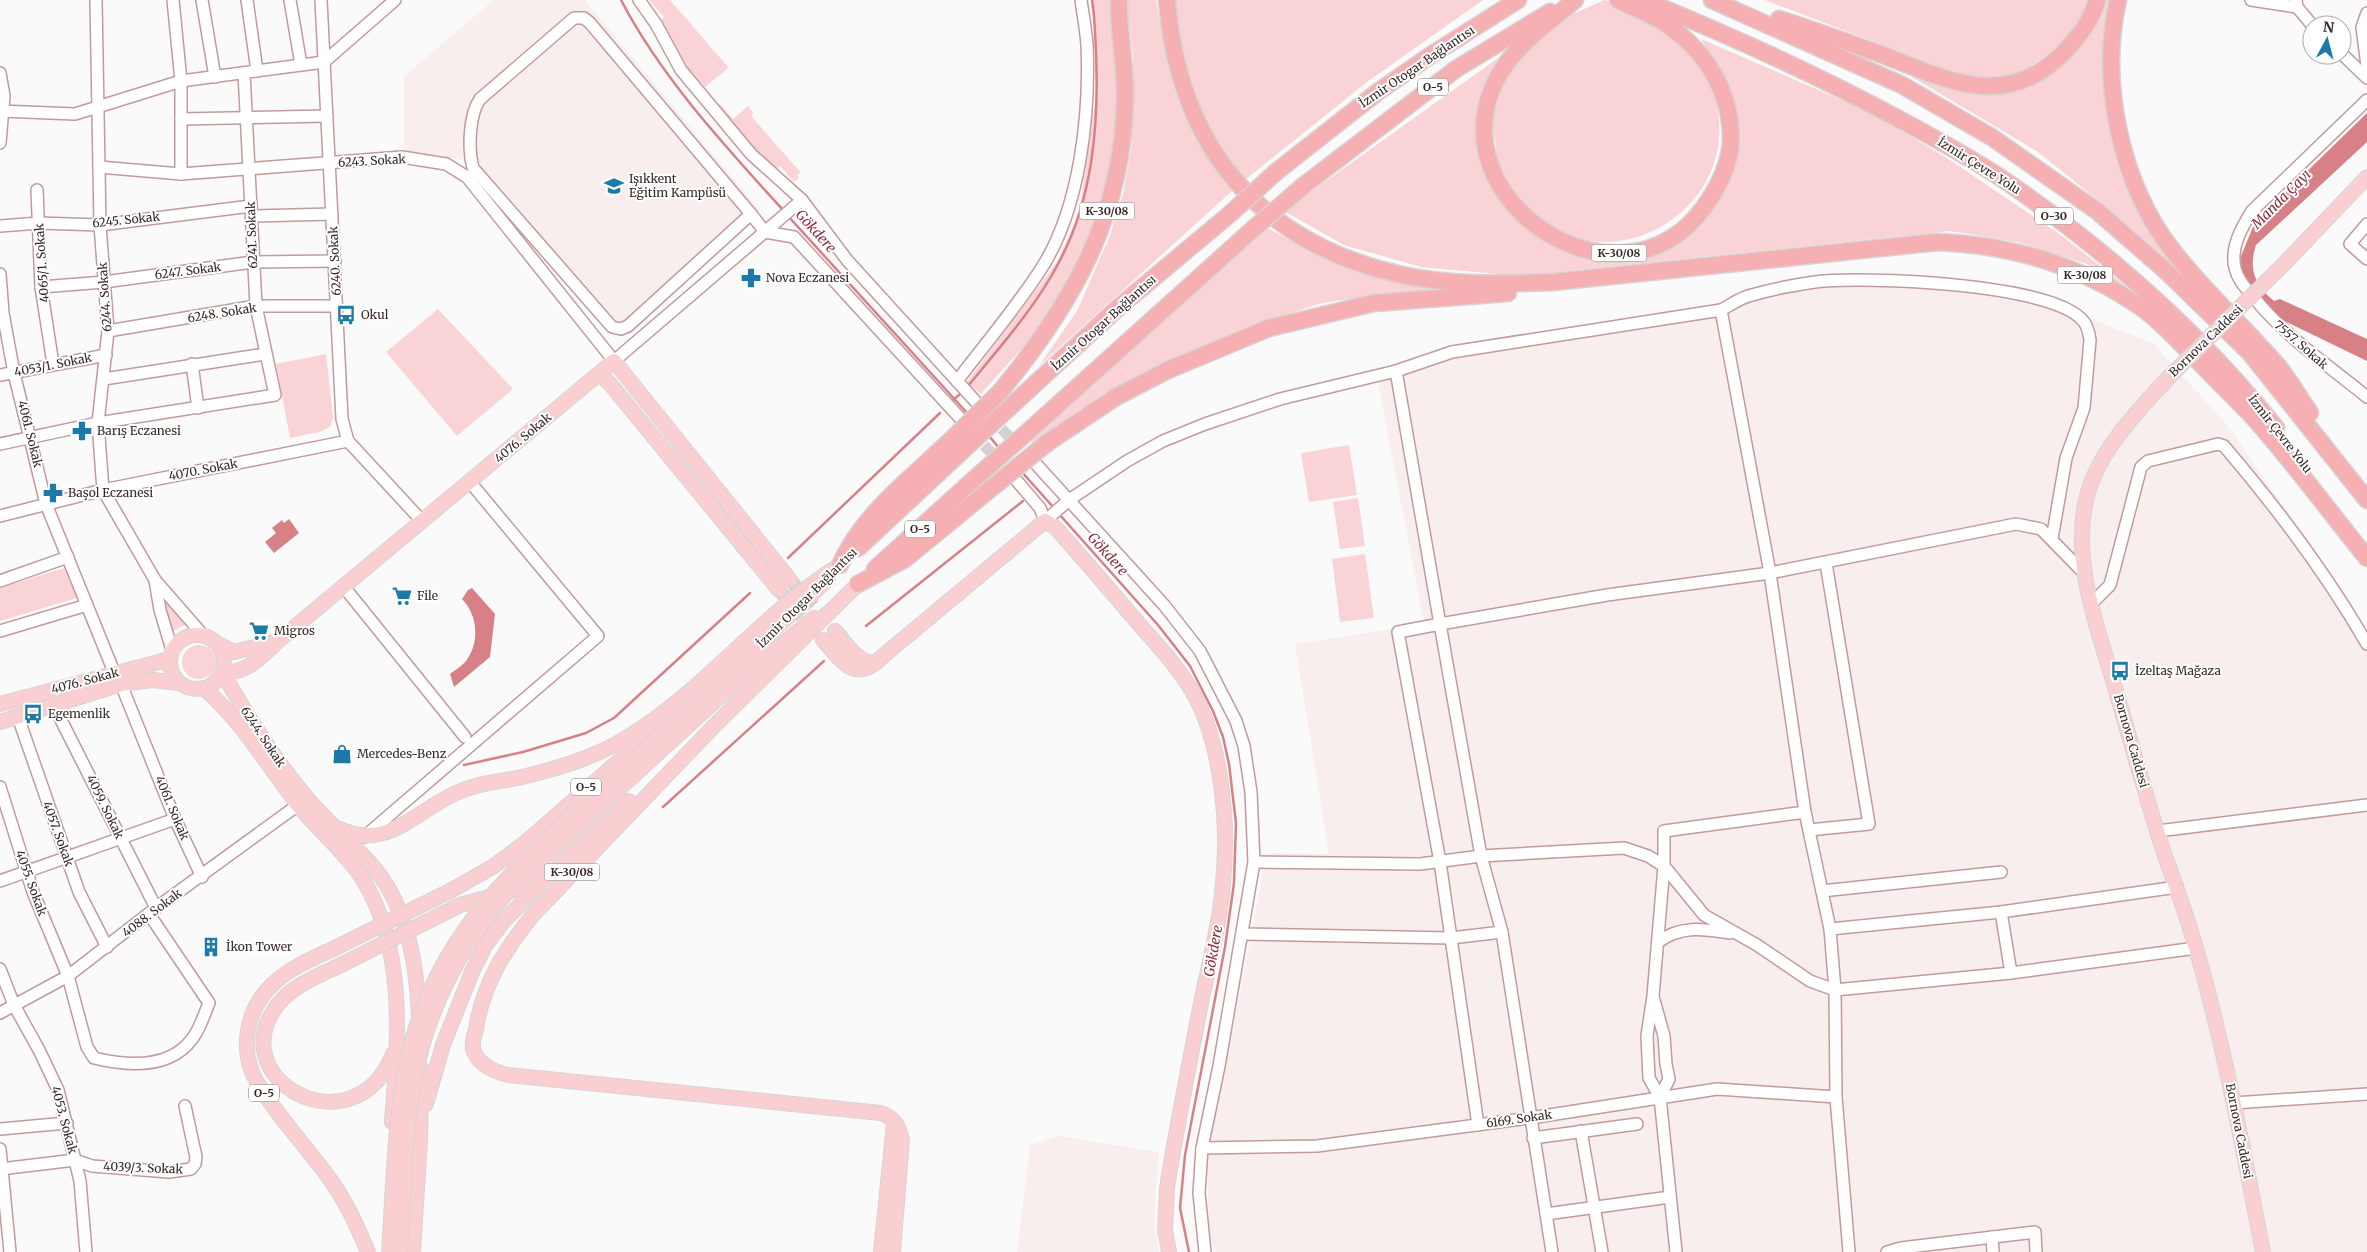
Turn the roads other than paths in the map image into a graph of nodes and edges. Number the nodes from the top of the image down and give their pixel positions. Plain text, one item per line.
1 (96, 0) edge
2 (173, 0) edge
3 (202, 0) edge
4 (247, 0) edge
5 (290, 0) edge
6 (321, 0) edge
7 (395, 0) edge
8 (639, 0) edge
9 (1080, 0) edge
10 (1119, 0) edge
11 (1167, 0) edge
12 (1518, 0) edge
13 (1573, 0) edge
14 (1618, 0) edge
15 (1643, 0) edge
16 (1712, 0) edge
17 (1724, 0) edge
18 (2097, 0) edge
19 (2118, 0) edge
20 (2251, 0) edge
21 (2297, 3) edge
22 (2367, 13) edge
23 (2305, 15) edge
24 (324, 62) junction
25 (2352, 64) edge
26 (301, 65) junction
27 (2367, 66) edge
28 (257, 71) junction
29 (0, 73) edge
30 (244, 73) junction
31 (215, 76) junction
32 (2367, 78) edge
33 (181, 81) junction
34 (2367, 100) edge
35 (98, 108) junction
36 (2, 111) edge
37 (327, 116) junction
38 (247, 118) junction
39 (181, 119) junction
40 (0, 143) edge
41 (330, 163) junction
42 (99, 166) junction
43 (249, 170) junction
44 (182, 174) junction
45 (2367, 177) edge
46 (2367, 186) edge
47 (37, 190) dead end
48 (802, 200) junction
49 (252, 211) junction
50 (332, 214) junction
51 (751, 214) junction
52 (39, 223) junction
53 (2367, 224) edge
54 (100, 225) junction
55 (0, 226) edge
56 (765, 232) junction
57 (2367, 259) edge
58 (335, 261) junction
59 (253, 262) junction
60 (2284, 265) junction
61 (1689, 267) junction
62 (0, 274) edge
63 (104, 282) junction
64 (41, 287) junction
65 (256, 306) junction
66 (337, 306) junction
67 (1721, 310) junction
68 (108, 332) junction
69 (265, 354) junction
70 (106, 355) junction
71 (614, 361) junction
72 (54, 364) junction
73 (192, 364) junction
74 (1396, 371) junction
75 (14, 373) junction
76 (600, 374) junction
77 (0, 375) edge
78 (104, 380) junction
79 (957, 381) junction
80 (2367, 397) edge
81 (977, 403) dead end
82 (198, 408) junction
83 (960, 418) dead end
84 (98, 423) junction
85 (31, 436) junction
86 (348, 441) junction
87 (0, 444) edge
88 (955, 447) junction
89 (1036, 464) tunnel mouth
90 (470, 482) junction
91 (1017, 482) tunnel mouth
92 (103, 490) junction
93 (2367, 495) edge
94 (1069, 500) junction
95 (2367, 500) edge
96 (46, 504) junction
97 (0, 516) edge
98 (422, 521) junction
99 (1045, 521) junction
100 (2052, 539) junction
101 (68, 557) junction
102 (2367, 557) edge
103 (1826, 563) junction
104 (840, 565) joint
105 (1770, 573) junction
106 (2085, 574) junction
107 (156, 580) junction
108 (790, 580) tunnel mouth
109 (0, 581) edge
110 (858, 584) junction
111 (344, 587) junction
112 (779, 590) tunnel mouth
113 (2092, 603) junction
114 (87, 605) junction
115 (1440, 624) junction
116 (0, 630) edge
117 (835, 631) tunnel mouth
118 (203, 635) junction
119 (823, 640) tunnel mouth
120 (278, 641) junction
121 (218, 644) junction
122 (2367, 644) edge
123 (171, 654) junction
124 (258, 661) junction
125 (877, 662) junction
126 (223, 673) junction
127 (117, 678) junction
128 (719, 681) junction
129 (179, 683) junction
130 (205, 688) junction
131 (239, 702) junction
132 (0, 704) edge
133 (54, 706) junction
134 (18, 717) junction
135 (0, 722) edge
136 (715, 725) junction
137 (465, 737) dead end
138 (0, 787) edge
139 (303, 802) junction
140 (2367, 805) edge
141 (1805, 812) junction
142 (176, 819) junction
143 (334, 826) junction
144 (1809, 830) junction
145 (2158, 831) junction
146 (364, 837) junction
147 (120, 840) junction
148 (1481, 856) junction
149 (67, 858) junction
150 (1254, 862) junction
151 (1440, 862) junction
152 (1664, 866) junction
153 (2001, 872) dead end
154 (27, 873) junction
155 (549, 874) junction
156 (202, 876) junction
157 (0, 881) edge
158 (2177, 887) junction
159 (1822, 891) junction
160 (153, 911) junction
161 (2001, 912) junction
162 (1830, 929) junction
163 (1502, 932) junction
164 (1243, 934) junction
165 (1740, 935) junction
166 (1451, 938) junction
167 (1658, 942) junction
168 (107, 947) junction
169 (2196, 948) junction
170 (0, 969) edge
171 (2010, 973) junction
172 (68, 976) junction
173 (1835, 990) junction
174 (1653, 996) junction
175 (14, 1005) junction
176 (0, 1013) edge
177 (398, 1044) junction
178 (2367, 1094) edge
179 (1660, 1097) junction
180 (1836, 1097) junction
181 (2234, 1103) junction
182 (185, 1106) dead end
183 (1530, 1118) junction
184 (895, 1121) junction
185 (67, 1124) junction
186 (1637, 1124) dead end
187 (1478, 1125) junction
188 (0, 1129) edge
189 (1581, 1131) junction
190 (1533, 1138) junction
191 (420, 1141) junction
192 (1202, 1148) junction
193 (0, 1149) edge
194 (75, 1160) junction
195 (1, 1168) edge
196 (1670, 1198) junction
197 (1595, 1207) junction
198 (3, 1214) edge
199 (1546, 1214) junction
200 (1992, 1237) junction
201 (1931, 1248) edge
202 (8, 1252) edge
203 (86, 1252) edge
204 (368, 1252) edge
205 (383, 1252) edge
206 (389, 1252) edge
207 (400, 1252) edge
208 (413, 1252) edge
209 (882, 1252) edge
210 (893, 1252) edge
211 (1169, 1252) edge
212 (1205, 1252) edge
213 (1552, 1252) edge
214 (1602, 1252) edge
215 (1676, 1252) edge
216 (1848, 1252) edge
217 (1887, 1252) edge
218 (1993, 1252) edge
219 (2036, 1252) edge
220 (2263, 1252) edge

1 - 35 street, 6244. Sokak
2 - 33 street
3 - 31 street
4 - 28 street
5 - 26 street
6 - 24 street, 6240. Sokak
7 - 24 street
8 - 48 street
9 - 79 street
10 - 88 highway, K-30/08, bridge
11 - 61 highway, K-30/08
12 - 88 highway, İzmir Otogar Bağlantısı / O-5, bridge
13 - 14 highway, K-30/08
13 - 110 highway, İzmir Otogar Bağlantısı / O-5, bridge
15 - 102 highway, İzmir Çevre Yolu / O-30
16 - 95 highway, O-30
17 - 18 highway
19 - 93 highway
20 - 21 street
21 - 23 street
22 - 27 street
24 - 26 street
24 - 37 street, 6240. Sokak
25 - 32 street
26 - 28 street
28 - 30 street
29 - 36 street
30 - 31 street
30 - 38 street, 6241. Sokak
31 - 33 street
33 - 35 street
33 - 39 street
34 - 80 street, 7557. Sokak
35 - 36 street
35 - 42 street, 6244. Sokak
36 - 40 street
37 - 38 street
37 - 41 street, 6240. Sokak
38 - 39 street
38 - 43 street, 6241. Sokak
39 - 44 street
41 - 43 street, 6243. Sokak
41 - 50 street, 6240. Sokak
41 - 71 street, 6243. Sokak
42 - 44 street, 6243. Sokak
42 - 54 street, 6244. Sokak
43 - 44 street, 6243. Sokak
43 - 49 street, 6241. Sokak
45 - 60 main road, Bornova Caddesi
46 - 60 main road, Bornova Caddesi
47 - 52 street, 4065/1. Sokak
48 - 56 street
48 - 79 street
49 - 50 street, 6245. Sokak
49 - 54 street, 6245. Sokak
49 - 59 street, 6241. Sokak
50 - 58 street, 6240. Sokak
51 - 51 street
51 - 56 street
52 - 54 street, 6245. Sokak
52 - 55 street, 6245. Sokak
52 - 64 street, 4065/1. Sokak
53 - 57 street
54 - 63 street, 6244. Sokak
56 - 71 street, 4076. Sokak
56 - 83 street
58 - 59 street, 6247. Sokak
58 - 66 street, 6240. Sokak
59 - 63 street, 6247. Sokak
59 - 65 street, 6241. Sokak
60 - 106 main road, Bornova Caddesi, bridge
61 - 102 highway, K-30/08
61 - 110 highway, K-30/08, bridge
62 - 75 street, 4061. Sokak
63 - 64 street, 6247. Sokak
63 - 68 street, 6244. Sokak
64 - 72 street, 4065/1. Sokak
65 - 66 street, 6248. Sokak
65 - 68 street, 6248. Sokak
65 - 69 street, 6241. Sokak
66 - 86 street, 6240. Sokak
67 - 74 street
67 - 100 street
67 - 105 street
68 - 70 street, 6244. Sokak
69 - 73 street
69 - 82 street, 6241. Sokak
70 - 72 street, 4053/1. Sokak
70 - 78 street, 6244. Sokak
71 - 76 main road, 4076. Sokak
71 - 108 main road
72 - 75 street, 4053/1. Sokak
73 - 78 street
73 - 82 street
74 - 94 street
74 - 115 street
75 - 77 street, 4053/1. Sokak
75 - 85 street, 4061. Sokak
76 - 90 main road, 4076. Sokak
76 - 112 main road
78 - 84 street, 6244. Sokak
79 - 81 street
82 - 84 street
84 - 85 street
84 - 92 street, 6244. Sokak
85 - 87 street
85 - 96 street, 4061. Sokak
86 - 92 street, 4070. Sokak
86 - 98 street, 6240. Sokak
88 - 104 highway, İzmir Otogar Bağlantısı / O-5
89 - 94 street
90 - 98 main road, 4076. Sokak
90 - 146 street
91 - 99 street
92 - 96 street, 4070. Sokak
92 - 107 street, 6244. Sokak
94 - 99 street
94 - 150 street
96 - 97 street, 4070. Sokak
96 - 101 street, 4061. Sokak
98 - 111 main road, 4076. Sokak
99 - 125 main road
99 - 211 main road
100 - 103 street
100 - 106 street
101 - 109 street
101 - 114 street, 4061. Sokak
103 - 105 street
103 - 144 street
104 - 128 main road, İzmir Otogar Bağlantısı
105 - 115 street
105 - 141 street
106 - 113 main road, Bornova Caddesi
107 - 118 street, 6244. Sokak
107 - 123 street, 6244. Sokak
110 - 128 main road
110 - 136 main road, K-30/08
111 - 120 main road, 4076. Sokak
111 - 137 street
113 - 122 street
113 - 145 main road, Bornova Caddesi
114 - 116 street
114 - 127 street, 4061. Sokak
115 - 148 street
115 - 151 street
117 - 125 main road
118 - 121 main road
118 - 123 main road
119 - 125 main road
120 - 121 main road, 4076. Sokak
120 - 124 main road, 4076. Sokak
121 - 126 main road
123 - 127 main road, 4076. Sokak
123 - 129 main road
124 - 126 main road, 4076. Sokak
124 - 131 main road
126 - 130 main road
126 - 131 main road, 6244. Sokak
127 - 129 main road, 4076. Sokak
127 - 132 main road, 4076. Sokak
127 - 133 main road, 4076. Sokak
127 - 142 street, 4061. Sokak
128 - 146 main road
128 - 204 main road, O-5, bridge
128 - 206 main road, bridge
128 - 207 main road, bridge
129 - 130 main road
130 - 139 main road, 6244. Sokak
131 - 139 main road, 6244. Sokak
133 - 134 main road, 4076. Sokak
133 - 147 street, 4059. Sokak
134 - 135 main road, 4076. Sokak
134 - 149 street, 4057. Sokak
136 - 155 main road
136 - 184 main road, K-30/08
138 - 154 street, 4055. Sokak
139 - 143 main road
139 - 156 street, 4088. Sokak
139 - 177 main road
140 - 145 street
141 - 144 street
141 - 152 street
142 - 147 street
142 - 156 street, 4061. Sokak
143 - 146 main road
143 - 191 main road
144 - 159 street
145 - 158 main road, Bornova Caddesi
147 - 149 street
147 - 160 street, 4059. Sokak
148 - 151 street
148 - 152 street
148 - 163 street
149 - 154 street
149 - 168 street, 4057. Sokak
150 - 151 street
150 - 164 street
151 - 166 street
152 - 165 street
152 - 167 street
153 - 159 street
154 - 157 street
154 - 172 street, 4055. Sokak
155 - 177 main road, O-5, bridge
155 - 191 main road
156 - 160 street, 4088. Sokak
158 - 161 street
158 - 169 main road, Bornova Caddesi
159 - 162 street
160 - 168 street, 4088. Sokak
160 - 172 street
161 - 162 street
161 - 171 street
162 - 173 street
163 - 166 street
163 - 183 street
164 - 166 street
164 - 192 street
165 - 167 street
165 - 173 street
166 - 187 street
167 - 174 street
168 - 172 street, 4088. Sokak
169 - 171 street
169 - 181 main road, Bornova Caddesi
170 - 175 street, 4053. Sokak
171 - 173 street
172 - 175 street, 4088. Sokak
173 - 180 street
174 - 179 street
174 - 179 street
175 - 176 street, 4088. Sokak
175 - 185 street, 4053. Sokak
177 - 205 main road
178 - 181 street
179 - 180 street, 6169. Sokak
179 - 183 street, 6169. Sokak
179 - 196 street
180 - 216 street
181 - 220 main road, Bornova Caddesi
182 - 194 street, 4039/3. Sokak
183 - 187 street, 6169. Sokak
183 - 190 street
184 - 209 main road
184 - 210 main road
185 - 188 street
185 - 194 street, 4053. Sokak
186 - 189 street, 6169. Sokak
187 - 192 street, 6169. Sokak
189 - 190 street, 6169. Sokak
189 - 197 street
190 - 199 street
191 - 208 main road
192 - 212 street
193 - 195 street
194 - 195 street, 4039/3. Sokak
194 - 203 street, 4053. Sokak
195 - 198 street
196 - 197 street
196 - 215 street
197 - 199 street
197 - 214 street
198 - 202 street
199 - 213 street
200 - 201 street
200 - 218 street
200 - 219 street
201 - 217 street

